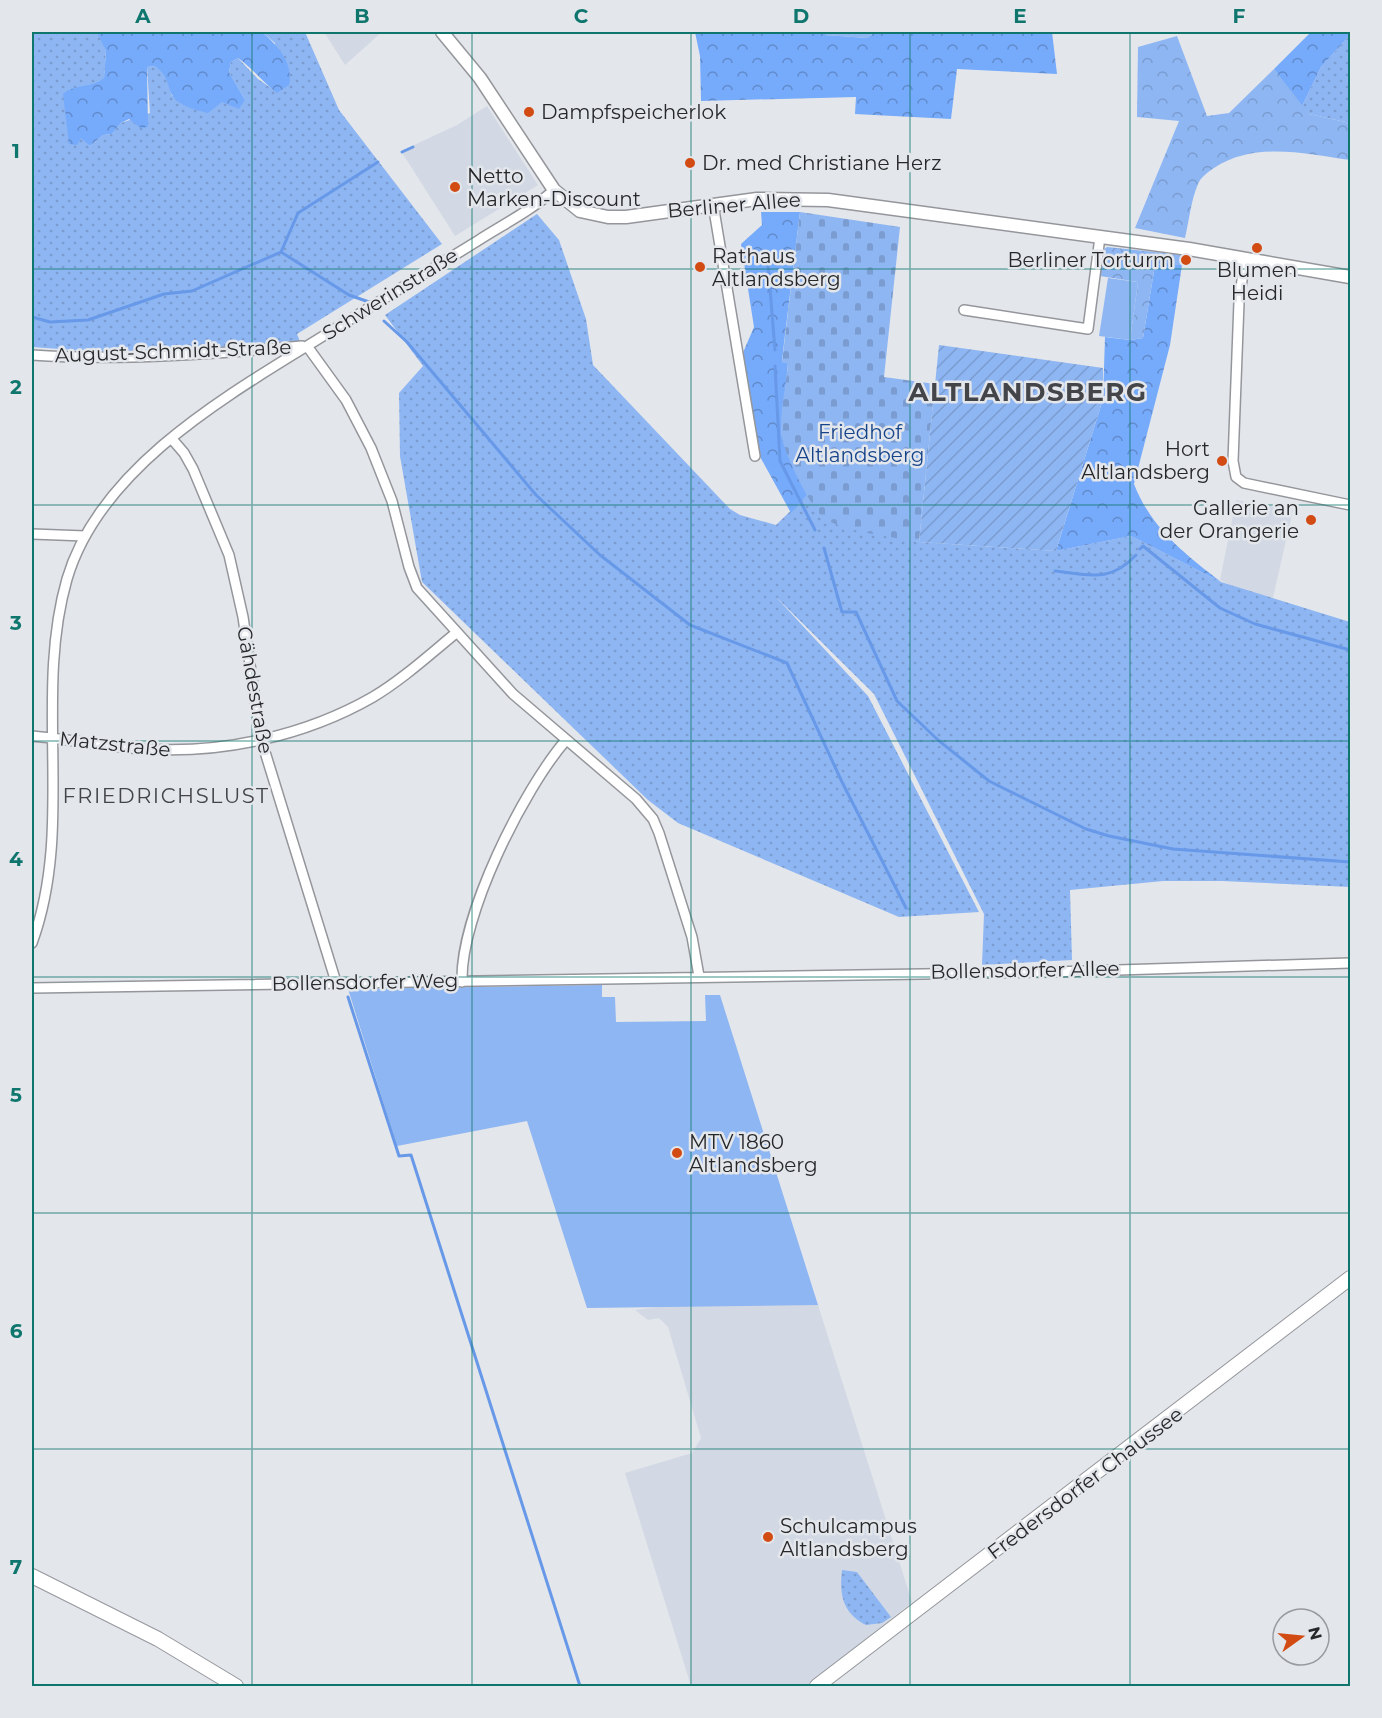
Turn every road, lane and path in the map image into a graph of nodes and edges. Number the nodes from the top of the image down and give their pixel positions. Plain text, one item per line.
1 (442, 32) edge
2 (554, 190) junction
3 (714, 204) junction
4 (1100, 237) junction
5 (1245, 258) junction
6 (1350, 277) edge
7 (964, 310) dead end
8 (307, 346) junction
9 (32, 355) edge
10 (172, 439) junction
11 (755, 456) dead end
12 (1350, 505) edge
13 (32, 534) edge
14 (85, 536) junction
15 (456, 633) junction
16 (32, 736) edge
17 (54, 738) junction
18 (261, 739) junction
19 (566, 740) junction
20 (32, 943) edge
21 (1350, 963) edge
22 (699, 976) junction
23 (336, 982) junction
24 (462, 982) junction
25 (32, 988) edge
26 (1350, 1278) edge
27 (32, 1576) edge
28 (236, 1686) edge
29 (817, 1686) edge

1 - 2 street, Berliner Allee
2 - 3 street, Berliner Allee
2 - 8 street, Schwerinstraße
3 - 4 street, Berliner Allee
3 - 11 street
4 - 5 street, Berliner Allee
4 - 7 street
5 - 6 street, Berliner Allee
5 - 12 street
8 - 9 street, August-Schmidt-Straße
8 - 10 street, Schwerinstraße
8 - 15 street, August-Schmidt-Straße
10 - 14 street, Schwerinstraße
10 - 18 street, Gähdestraße
13 - 14 street
14 - 17 street, Schwerinstraße
15 - 18 street, Matzstraße
15 - 19 street, August-Schmidt-Straße
16 - 17 street, Matzstraße
17 - 18 street, Matzstraße
17 - 20 street, Schwerinstraße
18 - 23 street, Gähdestraße
19 - 22 street, August-Schmidt-Straße
19 - 24 street
21 - 22 street, Bollensdorfer Allee
22 - 24 street, Bollensdorfer Weg
23 - 24 street, Bollensdorfer Weg
23 - 25 street, Bollensdorfer Weg
26 - 29 main road, Fredersdorfer Chaussee
27 - 28 main road

